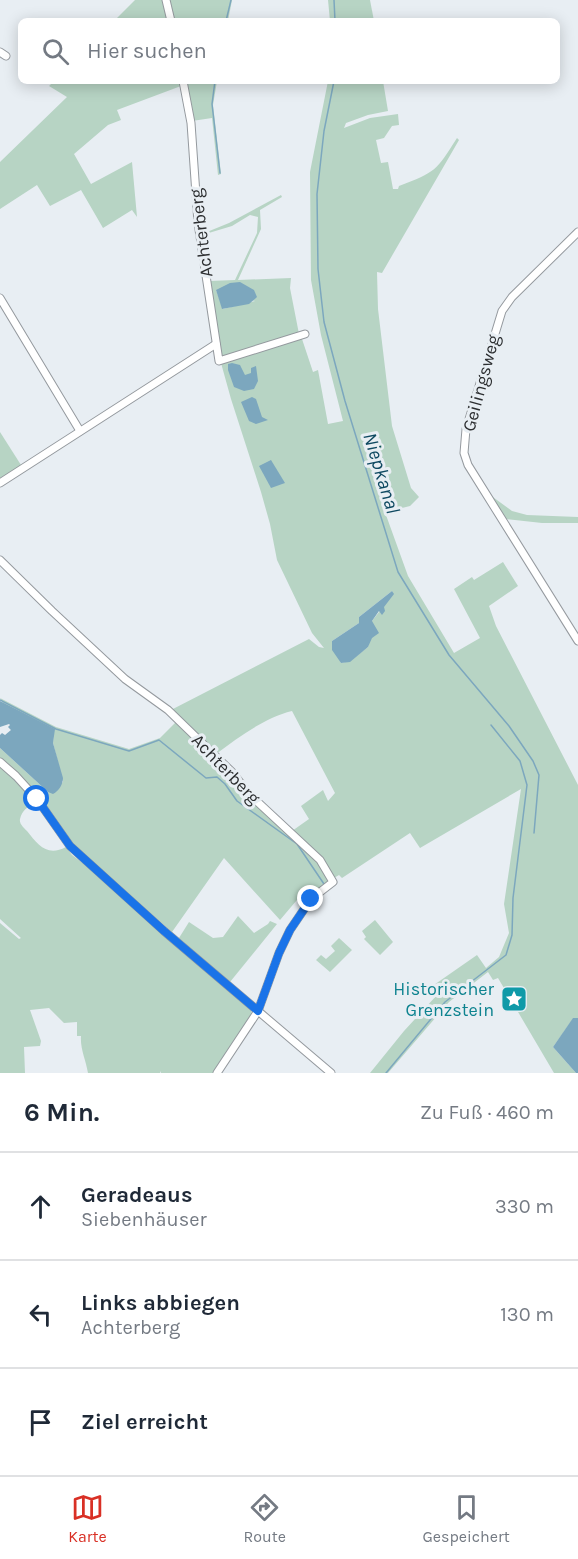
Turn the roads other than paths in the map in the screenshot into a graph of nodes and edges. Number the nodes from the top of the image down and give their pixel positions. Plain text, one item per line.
1 (166, 0) edge
2 (170, 18) edge
3 (184, 84) edge
4 (578, 232) edge
5 (0, 298) edge
6 (305, 334) dead end
7 (216, 344) junction
8 (80, 431) junction
9 (0, 483) edge
10 (0, 560) edge
11 (578, 641) edge
12 (0, 762) edge
13 (258, 1011) junction
14 (217, 1073) edge
15 (331, 1073) edge

1 - 2 street
3 - 7 street, Achterberg
4 - 11 street, Geilingsweg
5 - 8 street
6 - 7 street
7 - 8 street
8 - 9 street
10 - 13 street, Achterberg
12 - 13 street
13 - 14 street
13 - 15 street

